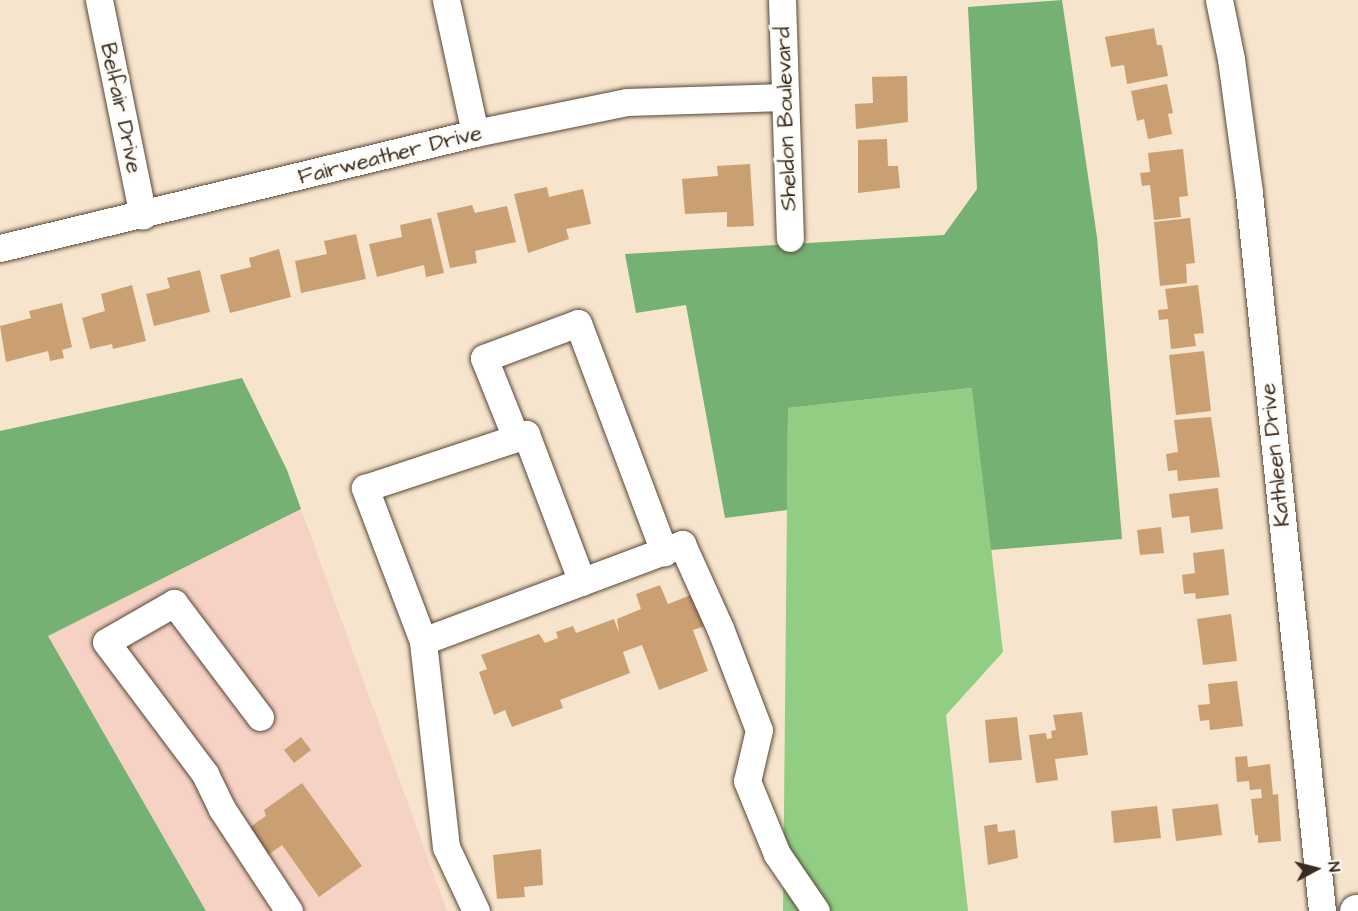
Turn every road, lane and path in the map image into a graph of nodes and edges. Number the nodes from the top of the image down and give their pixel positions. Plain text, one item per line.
1 (99, 0) edge
2 (446, 0) edge
3 (782, 0) edge
4 (1219, 0) edge
5 (785, 97) junction
6 (474, 133) junction
7 (143, 216) junction
8 (790, 238) dead end
9 (0, 249) edge
10 (516, 438) junction
11 (673, 548) junction
12 (582, 582) junction
13 (423, 641) junction
14 (260, 717) dead end
15 (282, 901) edge
16 (476, 911) edge
17 (816, 911) edge
18 (1322, 911) edge

1 - 7 street, Belfair Drive
2 - 6 street
3 - 5 street, Sheldon Boulevard
4 - 18 street, Kathleen Drive
5 - 6 street, Fairweather Drive
5 - 8 street, Sheldon Boulevard
6 - 7 street, Fairweather Drive
7 - 9 street, Fairweather Drive
10 - 11 street
10 - 12 street
10 - 13 street
11 - 12 street
11 - 17 street
12 - 13 street
13 - 16 street
14 - 15 street

